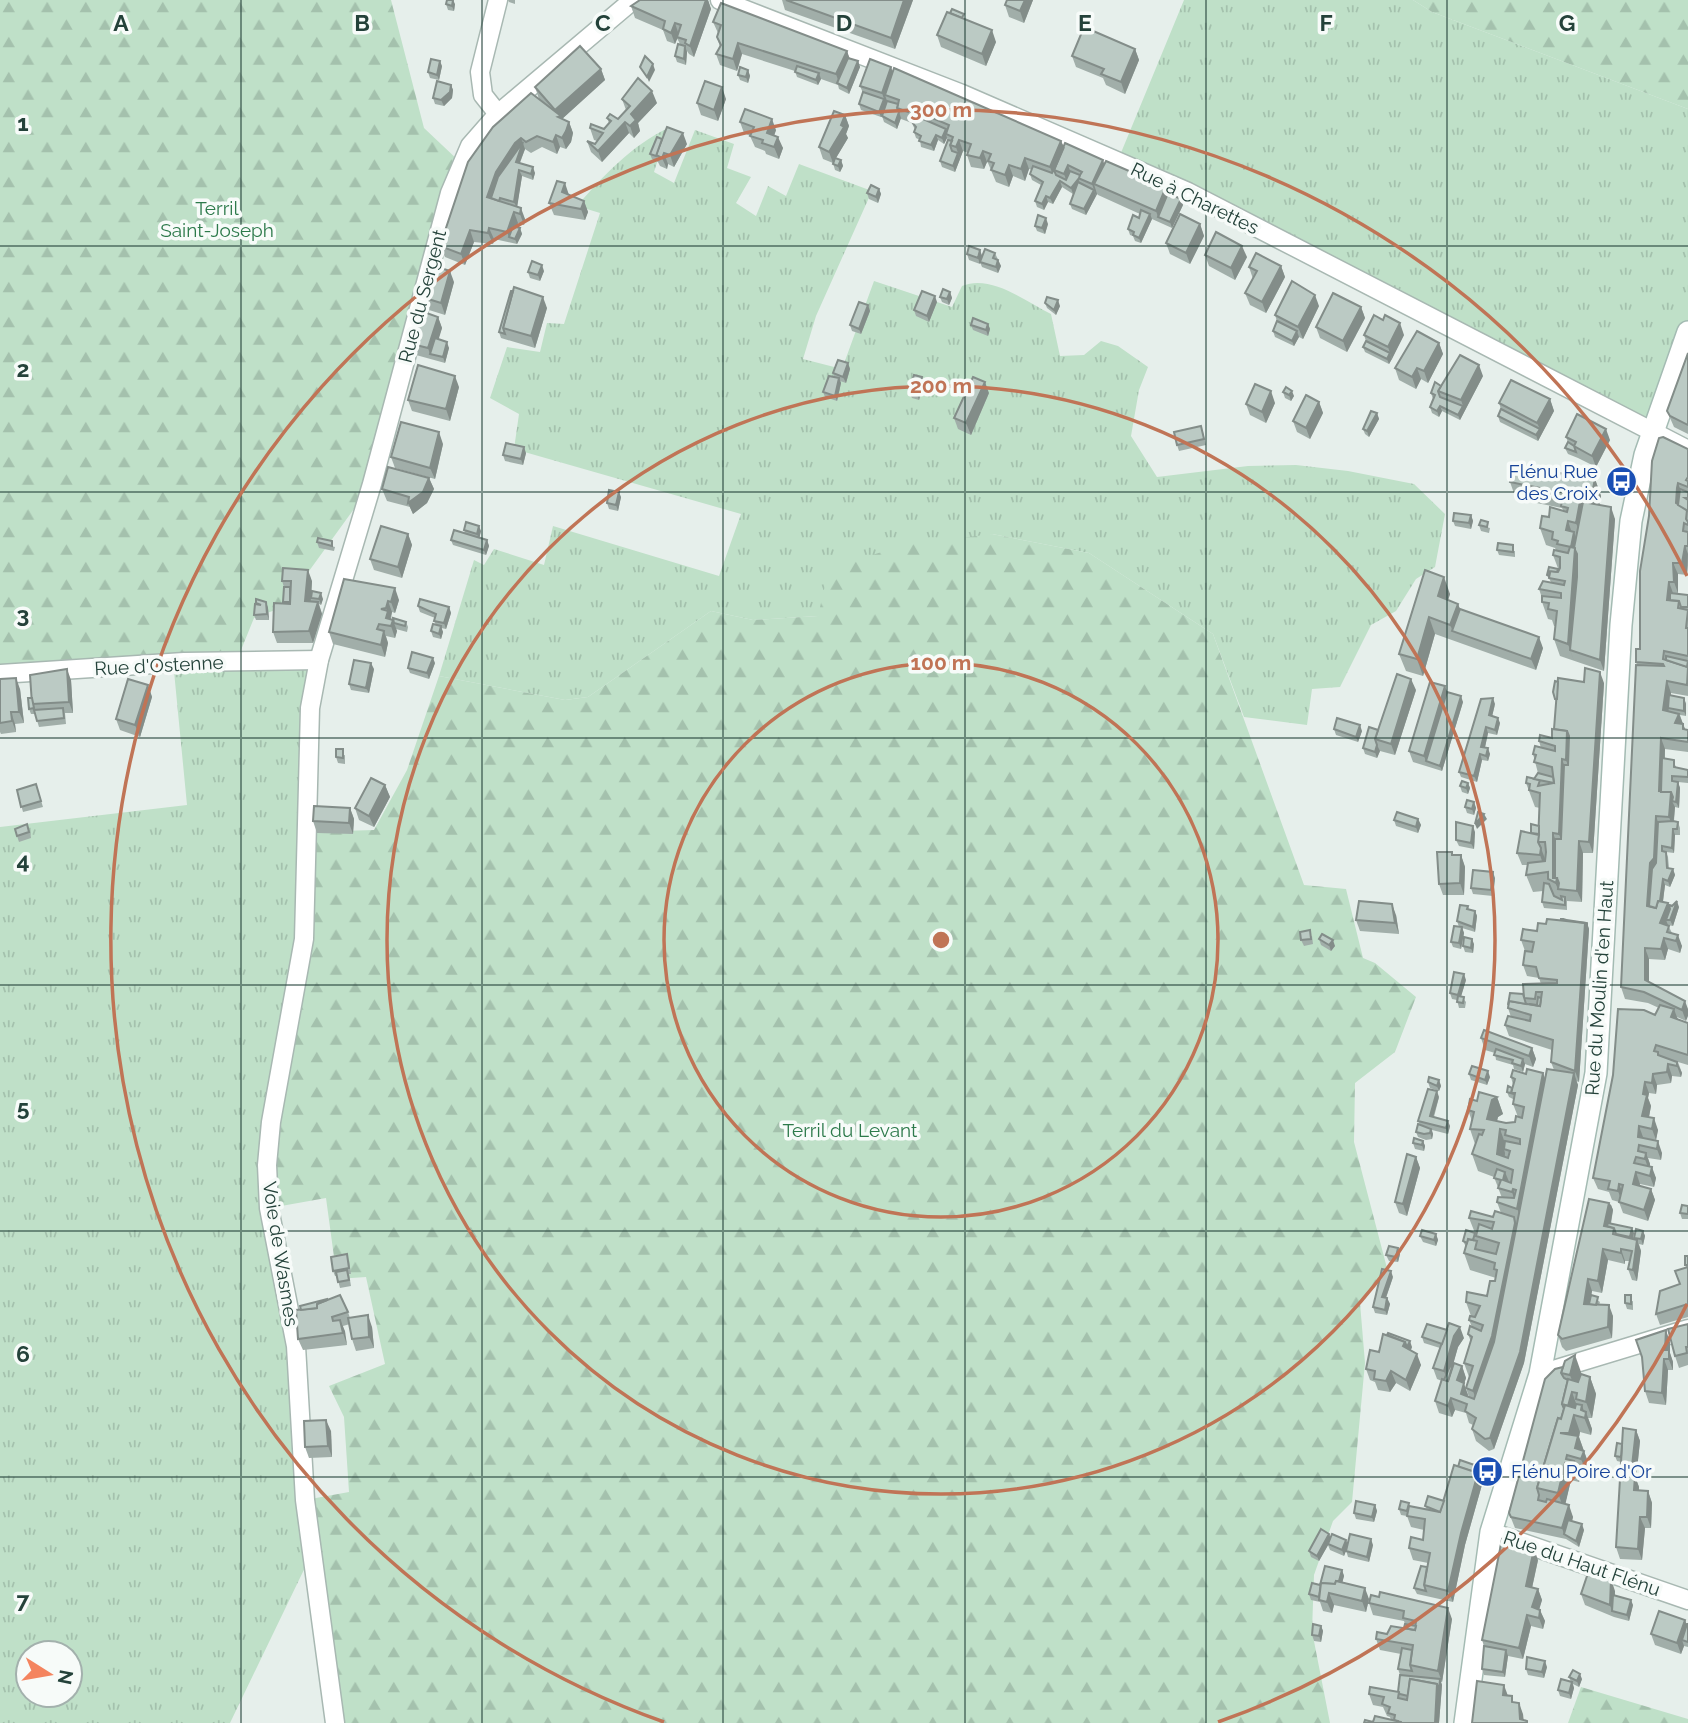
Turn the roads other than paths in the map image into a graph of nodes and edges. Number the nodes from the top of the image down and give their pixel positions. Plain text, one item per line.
1 (498, 0) edge
2 (633, 0) edge
3 (720, 0) edge
4 (498, 114) junction
5 (1688, 332) edge
6 (1653, 431) junction
7 (1688, 450) edge
8 (319, 660) junction
9 (0, 674) edge
10 (1688, 1329) edge
11 (1540, 1374) junction
12 (1491, 1532) junction
13 (1683, 1593) edge
14 (335, 1723) edge
15 (1465, 1723) edge

1 - 4 street
2 - 4 street, Rue du Sergent
3 - 6 street, Rue à Charettes
4 - 8 street, Rue du Sergent
5 - 6 street, Rue du Moulin d'en Haut
6 - 7 street, Rue à Charettes
6 - 11 street, Rue du Moulin d'en Haut
8 - 9 street, Rue d'Ostenne
8 - 14 street, Voie de Wasmes
10 - 11 street
11 - 12 street, Rue du Moulin d'en Haut
12 - 13 street, Rue du Haut Flénu
12 - 15 street, Rue du Moulin d'en Haut

